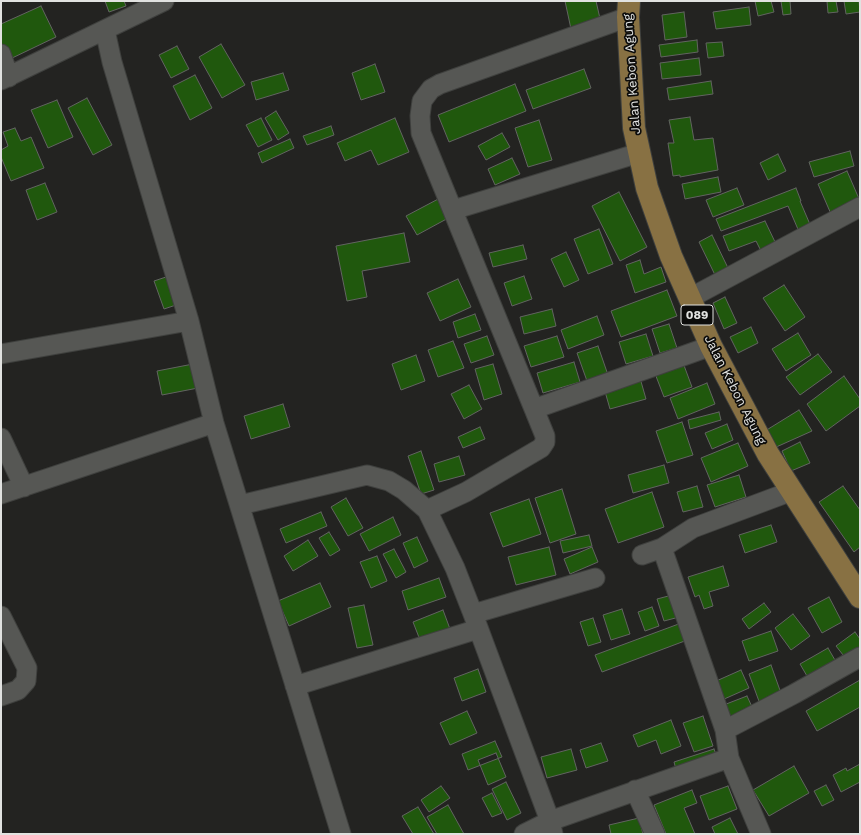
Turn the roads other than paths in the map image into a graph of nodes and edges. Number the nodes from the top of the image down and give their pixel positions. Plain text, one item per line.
1 (164, 1) edge
2 (628, 9) edge
3 (105, 30) junction
4 (1, 54) edge
5 (5, 78) edge
6 (639, 153) junction
7 (860, 207) edge
8 (453, 210) junction
9 (690, 298) junction
10 (189, 321) junction
11 (711, 346) junction
12 (1, 354) edge
13 (534, 408) junction
14 (214, 423) junction
15 (1, 438) edge
16 (24, 486) junction
17 (792, 490) junction
18 (1, 494) edge
19 (240, 505) junction
20 (427, 510) junction
21 (662, 548) junction
22 (642, 555) dead end
23 (595, 578) dead end
24 (860, 597) edge
25 (1, 616) edge
26 (475, 621) junction
27 (860, 657) edge
28 (295, 686) junction
29 (1, 696) edge
30 (724, 730) junction
31 (729, 758) junction
32 (635, 790) junction
33 (551, 828) edge
34 (341, 834) edge
35 (524, 834) edge
36 (655, 834) edge
37 (761, 834) edge

1 - 3 street
2 - 6 main road, Jalan Kebon Agung / 089
2 - 8 street
3 - 5 street
3 - 10 street
4 - 5 street
6 - 8 street
6 - 9 main road, Jalan Kebon Agung / 089
7 - 9 street
8 - 13 street
9 - 11 main road, Jalan Kebon Agung / 089
10 - 12 street
10 - 14 street
11 - 13 street
11 - 17 main road, Jalan Kebon Agung / 089
13 - 20 street
14 - 16 street
14 - 19 street
15 - 16 street
16 - 18 street
17 - 21 street
17 - 24 main road, Jalan Kebon Agung / 089
19 - 20 street
19 - 28 street
20 - 26 street
21 - 22 street
21 - 30 street
23 - 26 street
25 - 29 street
26 - 28 street
26 - 33 street
27 - 30 street
28 - 34 street
30 - 31 street
31 - 32 street
31 - 37 street
32 - 33 street
32 - 36 street
33 - 35 street

